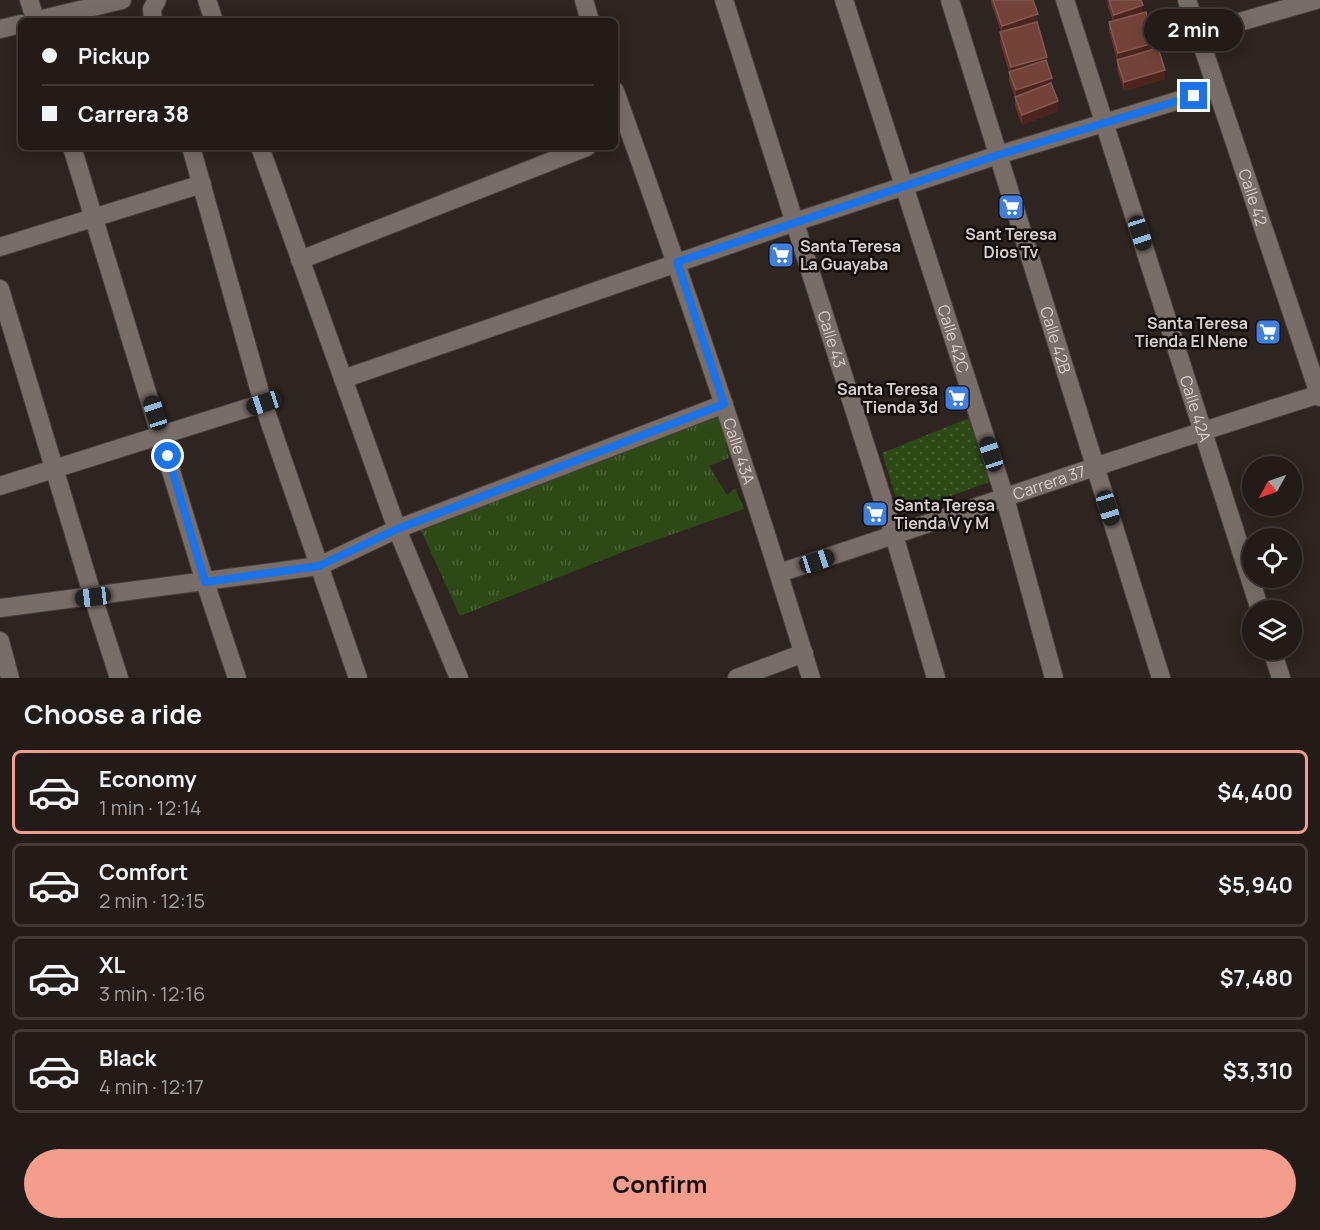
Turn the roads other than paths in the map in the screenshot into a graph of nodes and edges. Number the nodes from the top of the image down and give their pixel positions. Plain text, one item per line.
1 (29, 0) edge
2 (122, 0) edge
3 (157, 0) edge
4 (207, 0) edge
5 (584, 0) edge
6 (724, 0) edge
7 (844, 0) edge
8 (950, 0) edge
9 (1065, 0) edge
10 (1187, 0) edge
11 (1316, 0) edge
12 (34, 18) edge
13 (47, 18) edge
14 (153, 18) edge
15 (213, 18) edge
16 (589, 18) edge
17 (18, 25) edge
18 (0, 29) edge
19 (1198, 34) junction
20 (1216, 89) junction
21 (618, 109) edge
22 (1105, 123) junction
23 (622, 133) edge
24 (73, 150) edge
25 (192, 150) edge
26 (261, 150) edge
27 (579, 150) edge
28 (998, 155) junction
29 (202, 184) junction
30 (905, 187) junction
31 (93, 218) junction
32 (795, 222) junction
33 (0, 247) edge
34 (300, 260) junction
35 (677, 262) junction
36 (0, 289) edge
37 (343, 379) junction
38 (1320, 395) edge
39 (264, 403) junction
40 (724, 404) junction
41 (1203, 432) junction
42 (162, 435) junction
43 (1095, 466) junction
44 (54, 469) junction
45 (0, 486) edge
46 (1005, 498) junction
47 (397, 529) junction
48 (894, 535) junction
49 (319, 566) junction
50 (779, 573) junction
51 (205, 582) junction
52 (93, 597) junction
53 (1257, 600) edge
54 (0, 608) edge
55 (0, 641) edge
56 (804, 653) junction
57 (1275, 660) edge
58 (10, 678) edge
59 (119, 678) edge
60 (237, 678) edge
61 (358, 678) edge
62 (459, 678) edge
63 (737, 678) edge
64 (811, 678) edge
65 (936, 678) edge
66 (1054, 678) edge
67 (1161, 678) edge
68 (1281, 678) edge

1 - 12 street
2 - 13 street
3 - 14 street
4 - 15 street
5 - 16 street
6 - 32 street, Calle 43
7 - 30 street, Calle 42C
8 - 28 street, Calle 42B
9 - 22 street, Calle 42A
10 - 19 street, Calle 42
11 - 19 street
17 - 18 street
19 - 20 street, Calle 42
20 - 22 street
20 - 38 street, Calle 42
21 - 23 street, Calle 43A
22 - 28 street
22 - 41 street, Calle 42A
23 - 35 street, Calle 43A
24 - 31 street
25 - 29 street
26 - 34 street
27 - 34 street
28 - 30 street
28 - 43 street, Calle 42B
29 - 31 street
29 - 39 street
30 - 32 street
30 - 46 street, Calle 42C
31 - 33 street
31 - 42 street
32 - 35 street
32 - 48 street, Calle 43
34 - 37 street
35 - 37 street
35 - 40 street, Calle 43A
36 - 44 street
37 - 47 street
38 - 41 street, Carrera 37
39 - 42 street
39 - 49 street
40 - 47 street
40 - 50 street, Calle 43A
41 - 43 street, Carrera 37
41 - 53 street, Calle 42A
42 - 44 street
42 - 51 street
43 - 46 street, Carrera 37
43 - 67 street, Calle 42B
44 - 45 street
44 - 52 street
46 - 48 street, Carrera 37
46 - 66 street, Calle 42C
47 - 49 street
47 - 62 street
48 - 50 street, Carrera 37
48 - 65 street, Calle 43
49 - 51 street
49 - 61 street
50 - 56 street, Calle 43A
51 - 52 street
51 - 60 street
52 - 54 street
52 - 59 street
55 - 58 street
56 - 63 street
56 - 64 street, Calle 43A
57 - 68 street

